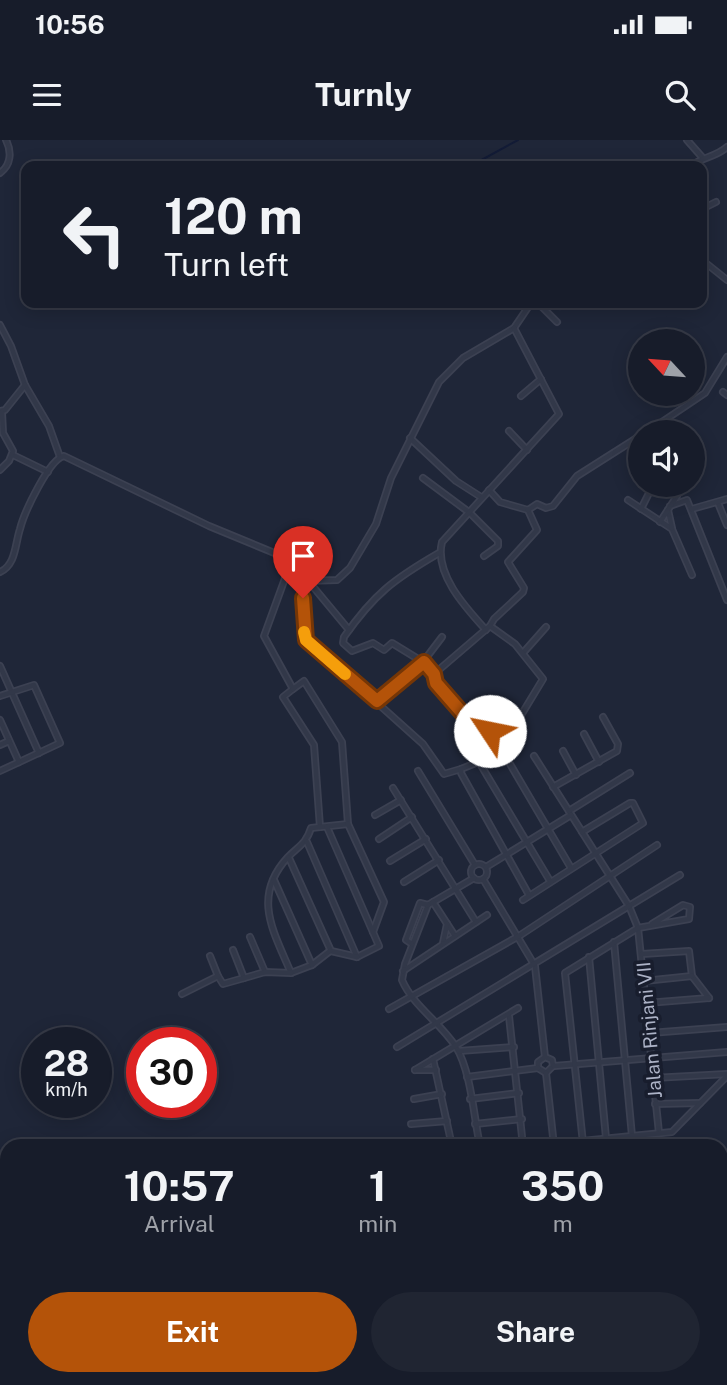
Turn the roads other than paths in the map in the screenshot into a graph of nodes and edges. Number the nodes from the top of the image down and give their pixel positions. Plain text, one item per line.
1 (6, 140) edge
2 (687, 140) edge
3 (727, 147) edge
4 (702, 157) junction
5 (697, 161) edge
6 (0, 173) edge
7 (716, 202) dead end
8 (707, 206) edge
9 (707, 264) edge
10 (727, 280) edge
11 (528, 308) edge
12 (543, 308) edge
13 (557, 322) dead end
14 (0, 326) edge
15 (514, 328) junction
16 (727, 357) edge
17 (541, 379) junction
18 (25, 385) junction
19 (521, 396) dead end
20 (1, 412) edge
21 (665, 420) edge
22 (509, 430) dead end
23 (410, 438) junction
24 (628, 444) edge
25 (527, 450) junction
26 (13, 454) junction
27 (60, 457) junction
28 (0, 470) edge
29 (48, 472) junction
30 (423, 478) dead end
31 (489, 489) junction
32 (647, 497) edge
33 (676, 497) edge
34 (481, 498) junction
35 (727, 499) edge
36 (628, 500) dead end
37 (718, 503) junction
38 (669, 508) junction
39 (641, 509) junction
40 (692, 509) junction
41 (528, 510) junction
42 (470, 513) junction
43 (660, 522) junction
44 (727, 525) edge
45 (672, 529) junction
46 (439, 553) junction
47 (484, 556) dead end
48 (291, 561) junction
49 (0, 572) edge
50 (692, 575) dead end
51 (301, 579) junction
52 (309, 582) junction
53 (727, 600) edge
54 (546, 627) dead end
55 (488, 628) junction
56 (349, 629) junction
57 (442, 638) dead end
58 (523, 653) junction
59 (424, 662) junction
60 (0, 666) edge
61 (434, 674) junction
62 (293, 689) junction
63 (11, 691) junction
64 (0, 696) edge
65 (377, 701) junction
66 (603, 717) dead end
67 (0, 720) edge
68 (584, 734) dead end
69 (9, 741) junction
70 (0, 745) edge
71 (503, 745) junction
72 (563, 751) dead end
73 (503, 752) junction
74 (39, 753) junction
75 (534, 756) dead end
76 (19, 762) junction
77 (479, 762) junction
78 (599, 762) junction
79 (461, 769) junction
80 (0, 771) edge
81 (418, 771) dead end
82 (631, 773) dead end
83 (576, 775) junction
84 (553, 787) junction
85 (393, 788) dead end
86 (401, 800) junction
87 (570, 813) junction
88 (375, 815) dead end
89 (412, 817) junction
90 (348, 824) junction
91 (320, 827) junction
92 (327, 827) junction
93 (548, 829) junction
94 (582, 832) junction
95 (426, 838) junction
96 (379, 839) dead end
97 (526, 841) junction
98 (307, 842) junction
99 (657, 845) dead end
100 (594, 854) junction
101 (504, 855) junction
102 (288, 857) junction
103 (439, 860) junction
104 (390, 861) dead end
105 (475, 865) junction
106 (486, 867) junction
107 (571, 868) junction
108 (680, 875) dead end
109 (474, 878) junction
110 (610, 878) junction
111 (273, 879) junction
112 (484, 879) junction
113 (550, 881) junction
114 (404, 882) dead end
115 (455, 888) junction
116 (528, 895) junction
117 (523, 900) dead end
118 (431, 904) junction
119 (629, 906) junction
120 (487, 915) dead end
121 (477, 922) junction
122 (447, 923) junction
123 (652, 924) junction
124 (638, 928) junction
125 (373, 932) junction
126 (455, 936) junction
127 (519, 936) junction
128 (250, 937) dead end
129 (614, 942) junction
130 (443, 944) junction
131 (233, 950) dead end
132 (331, 951) junction
133 (642, 954) junction
134 (210, 956) dead end
135 (358, 957) junction
136 (589, 957) junction
137 (312, 965) junction
138 (535, 966) junction
139 (265, 972) junction
140 (402, 972) junction
141 (291, 973) junction
142 (218, 976) junction
143 (692, 976) junction
144 (244, 978) junction
145 (644, 981) junction
146 (182, 994) dead end
147 (411, 996) junction
148 (647, 1003) junction
149 (518, 1008) dead end
150 (389, 1009) dead end
151 (509, 1016) junction
152 (439, 1025) junction
153 (727, 1027) edge
154 (650, 1033) junction
155 (454, 1044) junction
156 (397, 1047) dead end
157 (514, 1047) junction
158 (459, 1051) junction
159 (727, 1052) edge
160 (545, 1057) junction
161 (651, 1058) junction
162 (433, 1059) junction
163 (625, 1062) junction
164 (599, 1064) junction
165 (553, 1066) junction
166 (574, 1066) junction
167 (538, 1068) junction
168 (436, 1070) junction
169 (517, 1073) junction
170 (546, 1073) junction
171 (727, 1075) edge
172 (467, 1077) junction
173 (653, 1078) junction
174 (519, 1093) junction
175 (442, 1094) junction
176 (414, 1099) dead end
177 (470, 1099) junction
178 (701, 1103) junction
179 (655, 1104) junction
180 (522, 1119) junction
181 (447, 1121) junction
182 (411, 1124) dead end
183 (475, 1124) junction
184 (659, 1133) junction
185 (632, 1136) junction
186 (451, 1139) edge
187 (478, 1139) edge
188 (522, 1139) edge
189 (553, 1139) edge
190 (583, 1139) edge
191 (606, 1139) joint

1 - 6 street
2 - 4 street
3 - 4 street
4 - 5 street
7 - 8 street
9 - 10 street
11 - 15 street
12 - 13 street
14 - 18 street
15 - 17 street
15 - 23 street
16 - 21 street
17 - 19 street
17 - 25 street
18 - 20 street
18 - 27 street
20 - 26 street
22 - 25 street
23 - 34 street
23 - 52 street
24 - 41 street
25 - 31 street
26 - 28 street
26 - 29 street
27 - 29 street
27 - 48 street
29 - 49 street
30 - 42 street
31 - 34 street
31 - 41 street
32 - 39 street
33 - 38 street
34 - 42 street
35 - 37 street
36 - 39 street
37 - 40 street
37 - 44 street
38 - 40 street
38 - 43 street
38 - 45 street
39 - 43 street
40 - 53 street
41 - 55 street
42 - 46 street
42 - 47 street
43 - 45 street
45 - 50 street
46 - 55 street
46 - 56 street
48 - 51 street
48 - 62 street
51 - 52 street
51 - 65 street
52 - 56 street
54 - 58 street
55 - 58 street
55 - 61 street
56 - 59 street
57 - 59 street
58 - 71 street
59 - 61 street
59 - 65 street
60 - 63 street
61 - 71 street
62 - 90 street
62 - 91 street
63 - 64 street
63 - 74 street
63 - 74 street
65 - 79 street
66 - 78 street
67 - 69 street
68 - 78 street
69 - 70 street
69 - 76 street
71 - 73 street
72 - 83 street
73 - 77 street
73 - 93 street
74 - 76 street
75 - 84 street, Jalan Rinjani VII
76 - 80 street
77 - 79 street
77 - 97 street
78 - 83 street
79 - 101 street
81 - 105 street
82 - 87 street
83 - 84 street
84 - 87 street, Jalan Rinjani VII
85 - 86 street
86 - 88 street
86 - 89 street
87 - 93 street
87 - 94 street, Jalan Rinjani VII
89 - 95 street
89 - 96 street
90 - 92 street
90 - 125 street
91 - 92 street
91 - 98 street
92 - 125 street
93 - 97 street
93 - 107 street
94 - 100 street, Jalan Rinjani VII
94 - 100 street
95 - 103 street
95 - 104 street
97 - 101 street
97 - 113 street
98 - 102 street
98 - 135 street
99 - 110 street
100 - 107 street
100 - 110 street, Jalan Rinjani VII
101 - 106 street
101 - 116 street
102 - 111 street
102 - 132 street
103 - 114 street
103 - 115 street
105 - 106 street
105 - 109 street
106 - 112 street
107 - 113 street
108 - 119 street
109 - 112 street
109 - 115 street
110 - 119 street, Jalan Rinjani VII
110 - 127 street
111 - 137 street
111 - 141 street
112 - 127 street
113 - 116 street
115 - 118 street
115 - 121 street
116 - 117 street
118 - 122 street
118 - 140 street
119 - 124 street, Jalan Rinjani VII
119 - 138 street
120 - 121 street
121 - 126 street
122 - 126 street
122 - 130 street
123 - 123 street
123 - 124 street
124 - 129 street
124 - 133 street, Jalan Rinjani VII
125 - 135 street
126 - 130 street
127 - 138 street
127 - 147 street
128 - 139 street
129 - 136 street
129 - 163 street
130 - 140 street
131 - 144 street
132 - 135 street
132 - 137 street
133 - 143 street
133 - 145 street, Jalan Rinjani VII
134 - 142 street
136 - 164 street
136 - 166 street
137 - 141 street
138 - 152 street
138 - 160 street
139 - 141 street
139 - 144 street
140 - 147 street
142 - 144 street
142 - 146 street
143 - 145 street
143 - 148 street
145 - 148 street, Jalan Rinjani VII
147 - 150 street
147 - 152 street
148 - 154 street, Jalan Rinjani VII
149 - 151 street
151 - 155 street
151 - 157 street
152 - 155 street
152 - 156 street
153 - 154 street
154 - 161 street, Jalan Rinjani VII
155 - 158 street
155 - 162 street
157 - 158 street
157 - 169 street
158 - 172 street
159 - 161 street
160 - 165 street
160 - 167 street
161 - 163 street
161 - 173 street, Jalan Rinjani VII
162 - 168 street
162 - 168 street
163 - 164 street
163 - 185 street
164 - 166 street
164 - 191 street
165 - 166 street
165 - 170 street
166 - 190 street
167 - 169 street
167 - 170 street
168 - 175 street
169 - 172 street
169 - 174 street
170 - 189 street
171 - 173 street
171 - 178 street
172 - 177 street
173 - 179 street, Jalan Rinjani VII
174 - 177 street
174 - 180 street
175 - 176 street
175 - 181 street
177 - 183 street
178 - 179 street
178 - 184 street
179 - 184 street, Jalan Rinjani VII
180 - 183 street
180 - 188 street
181 - 182 street
181 - 186 street
183 - 187 street
184 - 185 street
185 - 191 street

